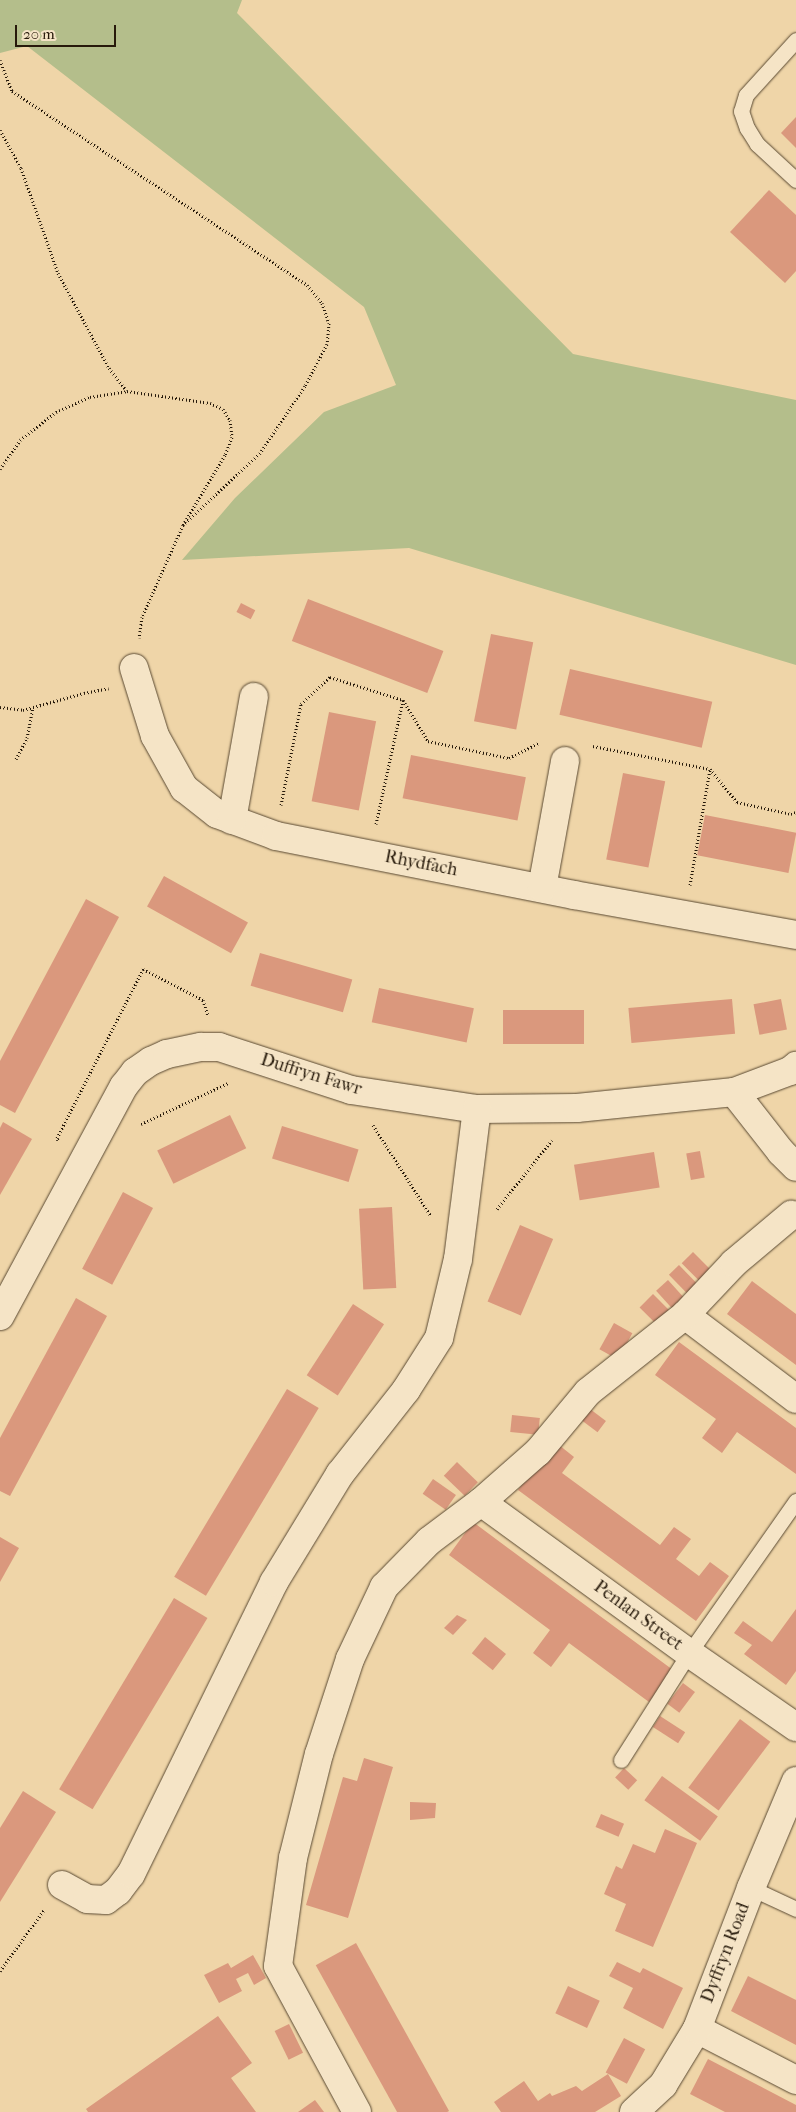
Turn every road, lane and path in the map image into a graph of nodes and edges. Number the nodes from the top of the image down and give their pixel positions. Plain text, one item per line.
1 (796, 40) edge
2 (0, 60) edge
3 (0, 130) edge
4 (796, 180) edge
5 (127, 391) junction
6 (0, 470) edge
7 (183, 525) junction
8 (137, 675) junction
9 (254, 697) dead end
10 (0, 707) edge
11 (33, 708) junction
12 (16, 759) dead end
13 (565, 761) dead end
14 (796, 812) edge
15 (232, 820) junction
16 (276, 836) junction
17 (369, 853) junction
18 (542, 888) junction
19 (685, 915) junction
20 (796, 936) edge
21 (272, 1063) junction
22 (796, 1066) edge
23 (734, 1092) junction
24 (477, 1109) junction
25 (136, 1126) dead end
26 (796, 1167) edge
27 (791, 1215) dead end
28 (685, 1314) junction
29 (0, 1316) edge
30 (796, 1399) edge
31 (796, 1501) edge
32 (481, 1502) junction
33 (689, 1653) junction
34 (796, 1727) edge
35 (621, 1760) dead end
36 (796, 1781) edge
37 (62, 1885) joint
38 (751, 1888) junction
39 (796, 1910) edge
40 (0, 1971) edge
41 (697, 2029) junction
42 (796, 2080) edge
43 (357, 2112) edge
44 (634, 2112) edge

1 - 4 lane
2 - 7 path
3 - 5 path
5 - 6 path
5 - 7 path
7 - 8 path
8 - 11 path
8 - 15 street, Rhydfach
9 - 15 street
10 - 11 path
11 - 12 path
13 - 18 street
14 - 19 path
15 - 16 street, Rhydfach
16 - 17 street, Rhydfach
16 - 17 path
17 - 18 street, Rhydfach
18 - 19 street, Rhydfach
19 - 20 street, Rhydfach
21 - 24 street, Duffryn Fawr
21 - 25 path
21 - 29 street, Duffryn Fawr
22 - 23 street, Duffryn Fawr
23 - 24 street, Duffryn Fawr
23 - 26 street
24 - 37 street
27 - 28 street
28 - 30 street
28 - 32 street
31 - 33 lane
32 - 33 street, Penlan Street
32 - 43 street
33 - 34 street, Penlan Street
33 - 35 lane
36 - 38 street, Dyffryn Road
37 - 40 path
38 - 39 lane
38 - 41 street, Dyffryn Road
41 - 42 street
41 - 44 street, Dyffryn Road

